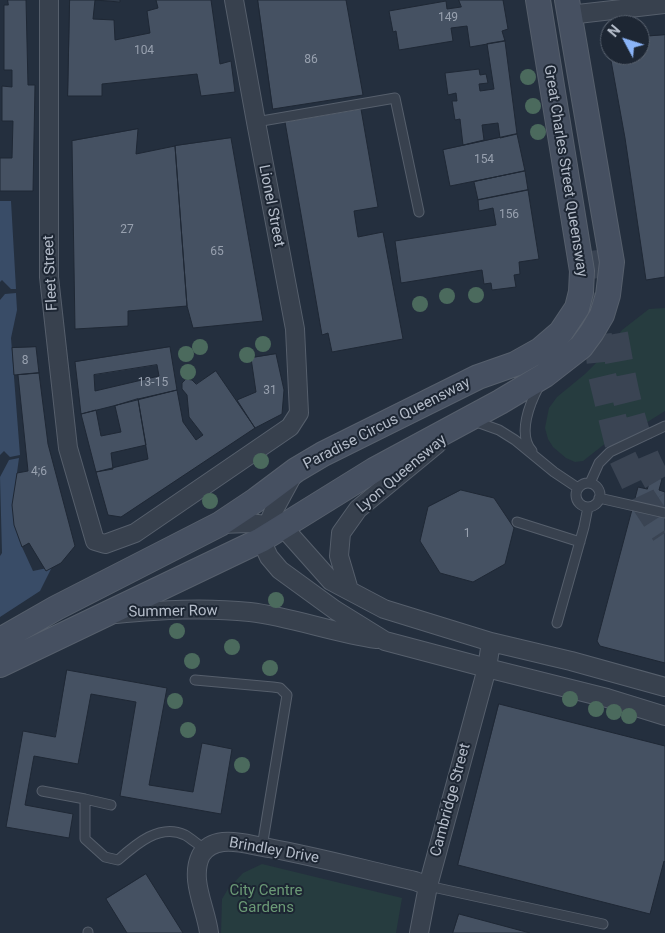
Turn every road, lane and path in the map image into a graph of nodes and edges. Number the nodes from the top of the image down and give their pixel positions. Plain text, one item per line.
1 (50, 0) edge
2 (234, 0) edge
3 (538, 0) edge
4 (665, 4) edge
5 (568, 7) edge
6 (256, 122) junction
7 (419, 212) dead end
8 (545, 375) junction
9 (478, 377) joint
10 (299, 412) joint
11 (468, 419) junction
12 (665, 426) edge
13 (540, 461) junction
14 (296, 470) junction
15 (590, 483) junction
16 (578, 488) junction
17 (599, 498) junction
18 (588, 507) junction
19 (665, 513) edge
20 (517, 522) dead end
21 (220, 524) junction
22 (271, 531) junction
23 (580, 542) junction
24 (349, 590) junction
25 (106, 614) junction
26 (557, 623) dead end
27 (2, 639) edge
28 (384, 640) junction
29 (491, 642) junction
30 (0, 666) edge
31 (487, 668) junction
32 (195, 680) dead end
33 (665, 687) edge
34 (665, 716) edge
35 (42, 791) dead end
36 (85, 799) junction
37 (111, 806) dead end
38 (262, 847) junction
39 (205, 849) junction
40 (428, 886) junction
41 (603, 924) dead end
42 (209, 933) edge
43 (419, 933) edge

1 - 10 street, Fleet Street
2 - 6 street, Lionel Street
3 - 9 main road, Great Charles Street Queensway
4 - 5 street
5 - 8 main road, Great Charles Street Queensway
6 - 7 lane
6 - 10 street, Lionel Street
8 - 11 main road
8 - 13 lane
9 - 14 main road, Paradise Circus Queensway
11 - 13 lane
11 - 22 main road
11 - 24 street, Lyon Queensway
12 - 15 lane
13 - 16 lane
14 - 21 main road
14 - 22 street
15 - 16 lane
15 - 17 lane
16 - 18 lane
17 - 18 lane
17 - 19 lane
18 - 23 lane
20 - 23 lane
21 - 22 street
21 - 27 main road
22 - 24 street
22 - 25 main road
22 - 28 street
23 - 26 lane
24 - 29 street
25 - 28 street, Summer Row
25 - 30 main road, Summer Row
28 - 31 street
29 - 31 street
29 - 33 street
31 - 34 street
31 - 40 street, Cambridge Street
32 - 38 lane
35 - 36 lane
36 - 37 lane
36 - 39 lane
38 - 39 street, Brindley Drive
38 - 40 street, Brindley Drive
39 - 42 street
40 - 41 lane
40 - 43 street, Cambridge Street

